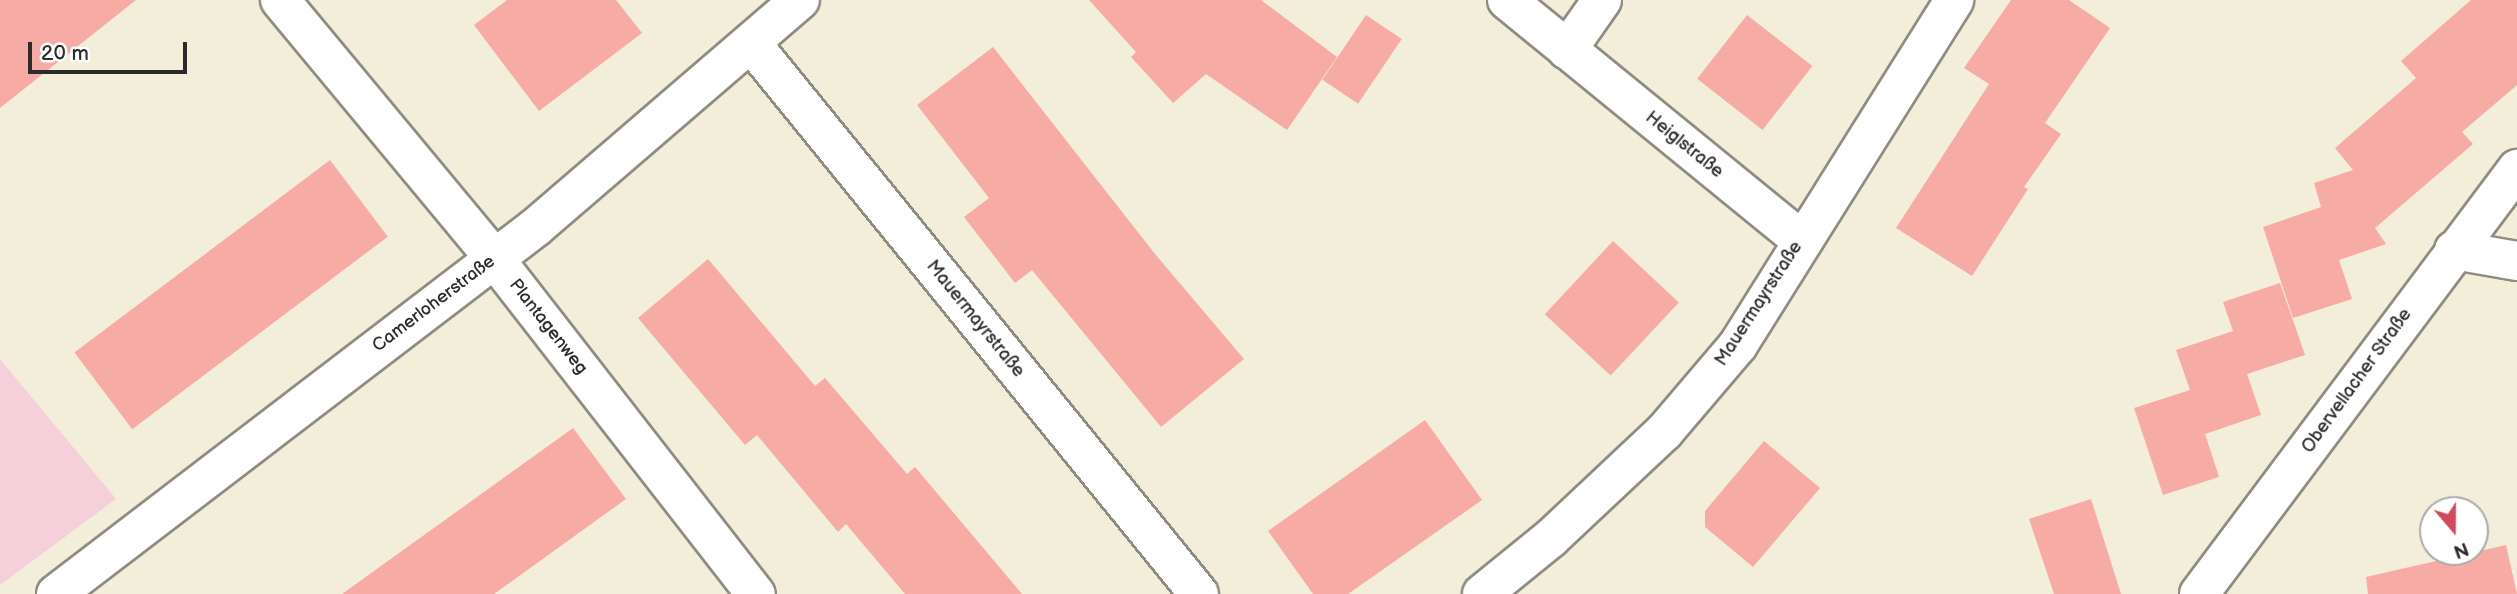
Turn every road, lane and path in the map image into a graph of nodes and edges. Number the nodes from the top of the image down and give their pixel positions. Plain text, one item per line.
1 (280, 0) edge
2 (800, 0) edge
3 (1507, 0) edge
4 (1602, 0) edge
5 (1954, 0) edge
6 (751, 43) junction
7 (1567, 50) junction
8 (2517, 169) edge
9 (1801, 240) junction
10 (2454, 250) junction
11 (494, 258) junction
12 (2517, 261) edge
13 (56, 594) edge
14 (756, 594) edge
15 (1199, 594) edge
16 (1482, 594) edge
17 (2199, 594) edge

1 - 11 street, Plantagenweg
2 - 6 street, Camerloherstraße
3 - 7 street, Heiglstraße
4 - 7 street
5 - 9 street, Mauermayrstraße
6 - 11 street, Camerloherstraße
6 - 15 street, Mauermayrstraße
7 - 9 street, Heiglstraße
8 - 10 street, Obervellacher Straße
9 - 16 street, Mauermayrstraße
10 - 12 street
10 - 17 street, Obervellacher Straße
11 - 13 street, Camerloherstraße
11 - 14 street, Plantagenweg

